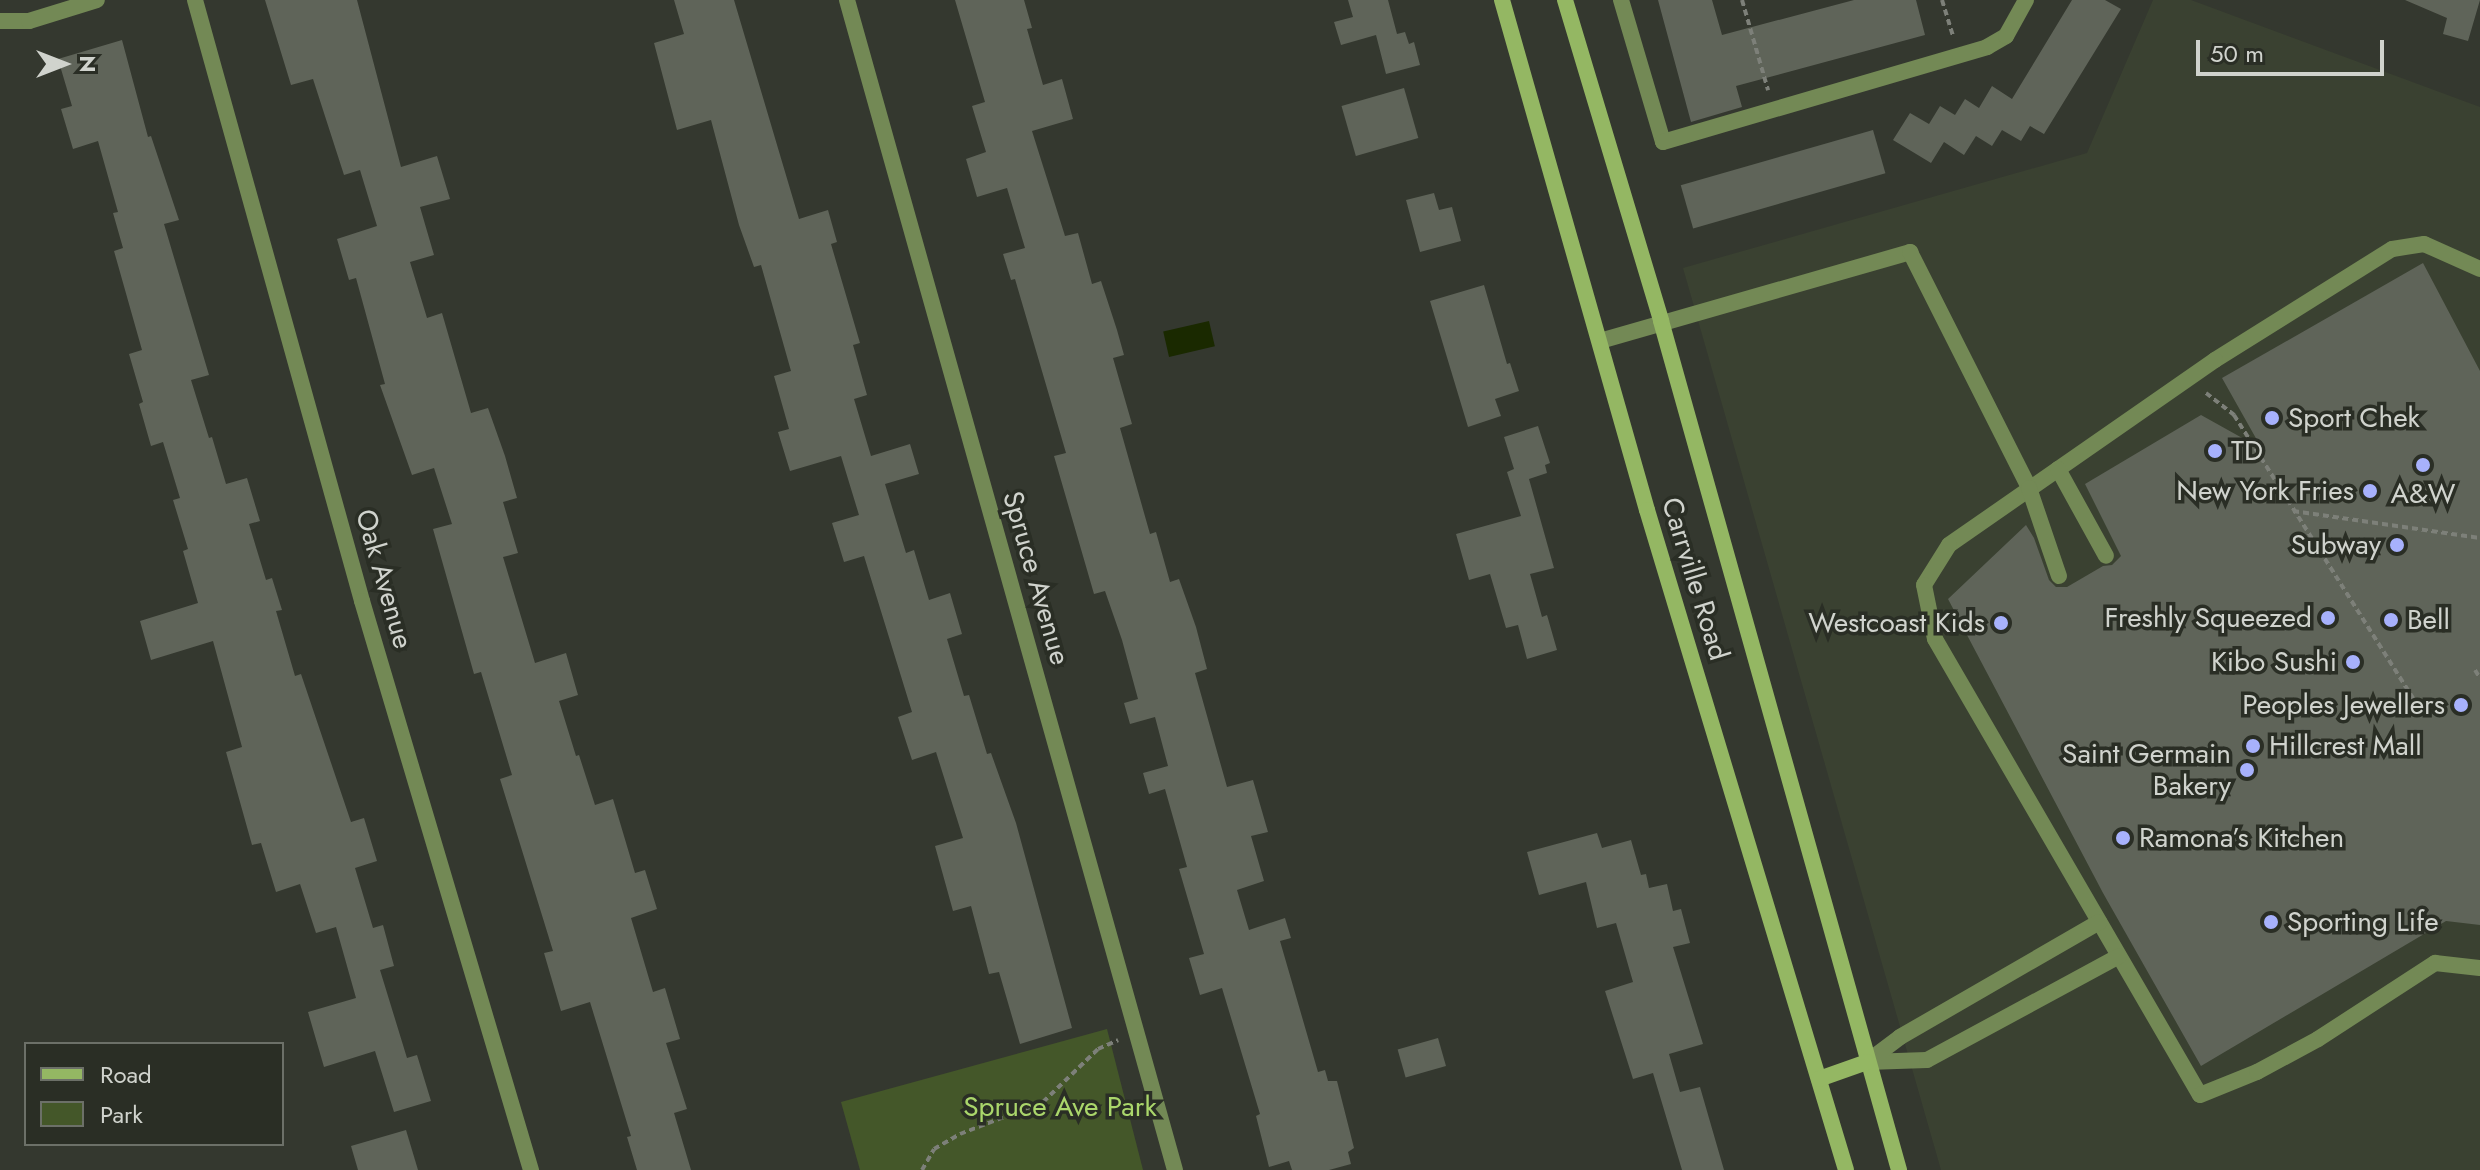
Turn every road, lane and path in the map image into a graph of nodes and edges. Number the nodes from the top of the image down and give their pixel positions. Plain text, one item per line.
1 (97, 0) edge
2 (195, 0) edge
3 (847, 0) edge
4 (1502, 0) edge
5 (1565, 0) edge
6 (1621, 0) edge
7 (1742, 0) edge
8 (1942, 0) edge
9 (2026, 0) edge
10 (0, 21) edge
11 (1959, 56) junction
12 (1774, 111) junction
13 (2480, 269) edge
14 (1661, 321) junction
15 (1600, 341) junction
16 (2188, 379) junction
17 (2058, 469) junction
18 (2029, 488) junction
19 (2293, 511) junction
20 (2480, 538) edge
21 (2106, 556) dead end
22 (2059, 576) dead end
23 (2475, 670) dead end
24 (2480, 678) edge
25 (2417, 704) dead end
26 (2099, 922) junction
27 (2119, 956) junction
28 (2480, 968) edge
29 (1118, 1040) dead end
30 (1867, 1062) junction
31 (1819, 1079) junction
32 (531, 1170) edge
33 (922, 1170) edge
34 (1175, 1170) edge
35 (1846, 1170) edge
36 (1899, 1170) edge

1 - 10 street
2 - 32 street, Oak Avenue
3 - 34 street, Spruce Avenue
4 - 15 main road, Carrville Road
5 - 14 main road, Carrville Road
6 - 12 street
7 - 12 path
8 - 11 path
9 - 11 street
11 - 12 street
13 - 16 street
14 - 15 street
14 - 18 street
14 - 30 main road, Carrville Road
15 - 31 main road, Carrville Road
16 - 17 street
16 - 19 path
17 - 18 street
17 - 21 street
18 - 22 street
18 - 26 street
19 - 20 path
19 - 25 path
23 - 24 path
26 - 27 street
26 - 30 street
27 - 28 street
27 - 30 street
29 - 33 path
30 - 31 main road
30 - 36 main road, Carrville Road
31 - 35 main road, Carrville Road

